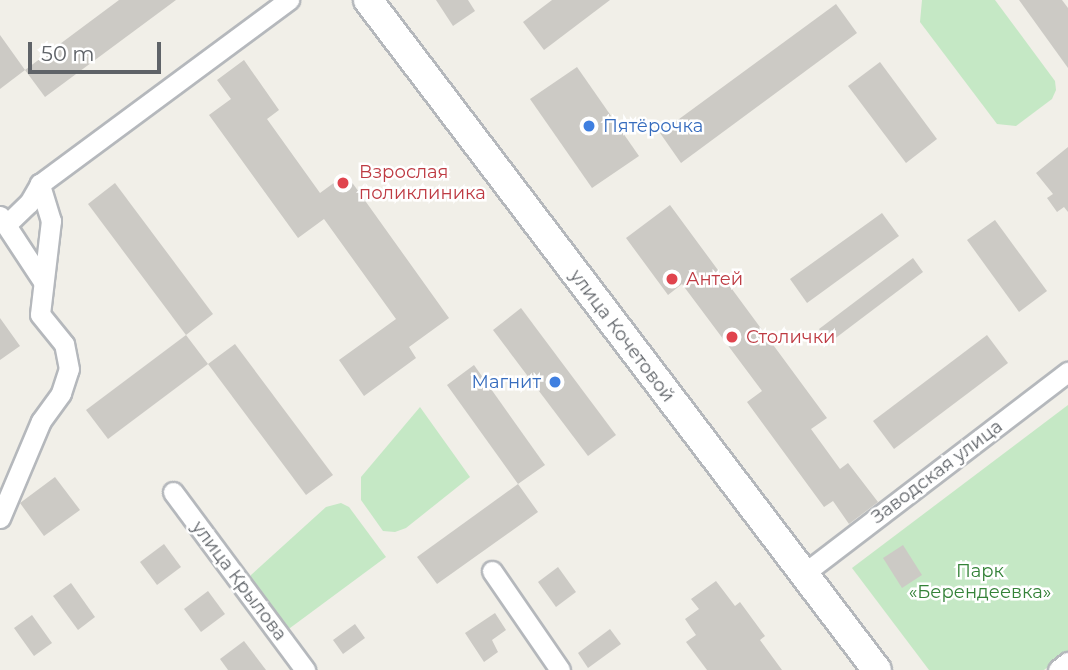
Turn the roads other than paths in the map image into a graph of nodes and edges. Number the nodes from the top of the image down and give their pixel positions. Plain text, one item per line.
1 (289, 0) edge
2 (368, 0) edge
3 (40, 184) junction
4 (3, 220) edge
5 (42, 280) junction
6 (1068, 372) edge
7 (173, 492) dead end
8 (0, 518) edge
9 (492, 571) dead end
10 (806, 572) junction
11 (1068, 662) edge
12 (305, 670) edge
13 (560, 670) edge
14 (877, 670) edge
15 (1058, 670) edge

1 - 3 street
2 - 10 main road, улица Кочетовой
3 - 4 street
3 - 5 street
4 - 5 street
5 - 8 street
6 - 10 street, Заводская улица
7 - 12 street, улица Крылова
9 - 13 street
10 - 14 main road, улица Кочетовой
11 - 15 street

